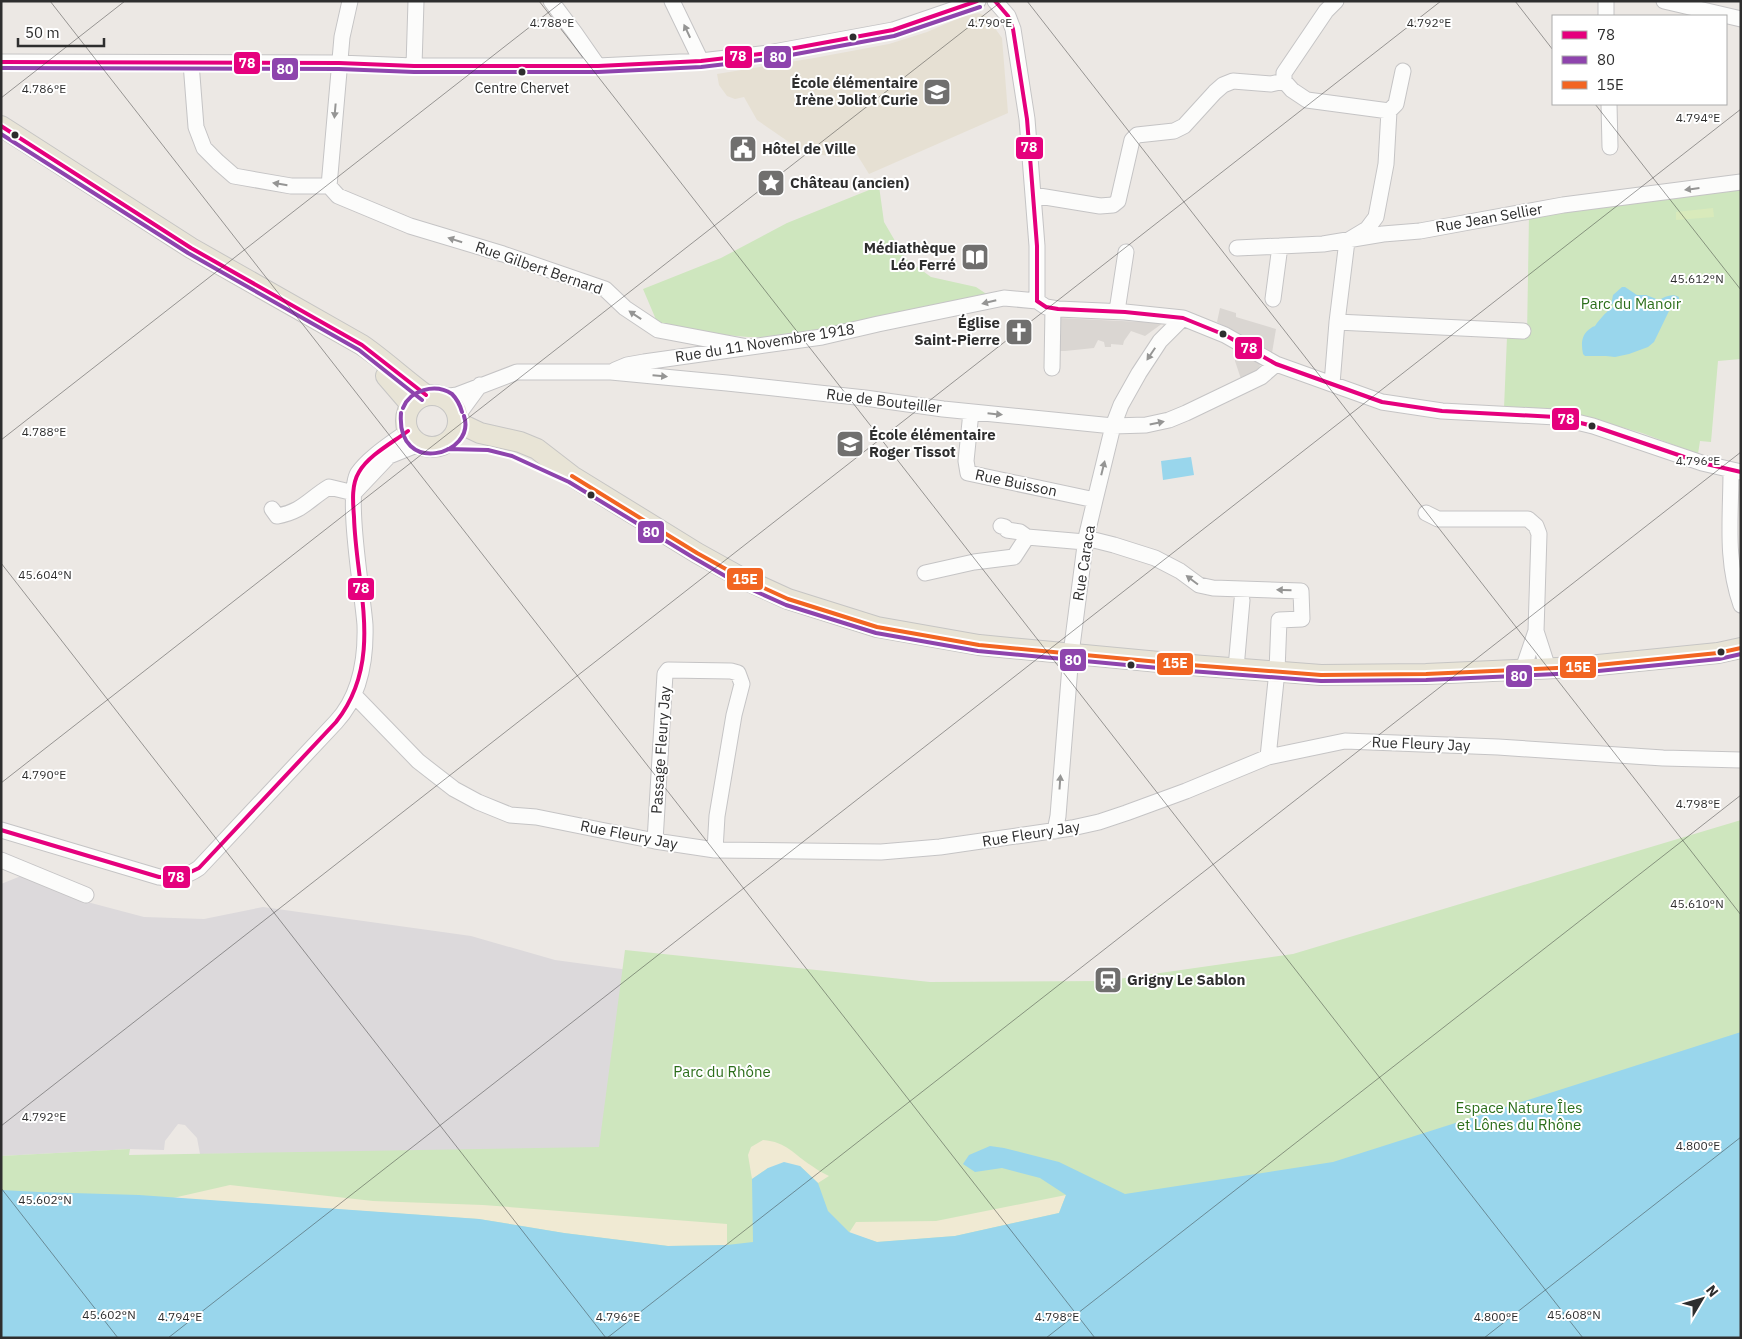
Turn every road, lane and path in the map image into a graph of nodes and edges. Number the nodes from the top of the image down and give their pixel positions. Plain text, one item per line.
1 (350, 1) edge
2 (416, 1) edge
3 (551, 1) edge
4 (672, 1) edge
5 (978, 1) edge
6 (995, 1) edge
7 (1336, 1) edge
8 (1606, 1) edge
9 (1664, 1) edge
10 (1606, 15) edge
11 (1724, 15) edge
12 (1727, 16) edge
13 (1741, 19) edge
14 (701, 61) junction
15 (1, 62) edge
16 (191, 63) junction
17 (339, 63) junction
18 (414, 66) junction
19 (598, 66) junction
20 (1403, 71) dead end
21 (1284, 81) junction
22 (1609, 105) edge
23 (1389, 112) junction
24 (1, 126) edge
25 (1, 136) edge
26 (1610, 147) dead end
27 (1741, 182) edge
28 (329, 186) junction
29 (1033, 195) junction
30 (1347, 241) junction
31 (1280, 246) junction
32 (1237, 248) dead end
33 (1126, 252) dead end
34 (1273, 299) dead end
35 (1037, 301) junction
36 (1053, 308) junction
37 (1117, 311) junction
38 (1183, 318) junction
39 (1336, 322) junction
40 (1523, 331) dead end
41 (748, 347) junction
42 (1276, 364) junction
43 (1052, 368) dead end
44 (612, 372) junction
45 (1332, 384) junction
46 (480, 385) junction
47 (427, 399) junction
48 (971, 412) junction
49 (459, 419) junction
50 (1113, 426) junction
51 (413, 438) junction
52 (448, 442) junction
53 (1736, 471) edge
54 (572, 476) junction
55 (354, 493) junction
56 (1095, 500) junction
57 (272, 509) dead end
58 (1426, 514) dead end
59 (1001, 526) dead end
60 (1027, 537) junction
61 (1086, 540) junction
62 (925, 573) dead end
63 (1242, 600) dead end
64 (1741, 605) edge
65 (1536, 631) junction
66 (1741, 648) edge
67 (1071, 654) junction
68 (1236, 668) junction
69 (1548, 668) junction
70 (1523, 669) junction
71 (1277, 672) junction
72 (354, 695) junction
73 (1268, 756) junction
74 (1741, 760) edge
75 (1, 830) edge
76 (1055, 831) junction
77 (655, 841) junction
78 (715, 850) junction
79 (1, 860) edge
80 (86, 895) dead end

1 - 17 street
2 - 18 street
3 - 19 street
14 -> 4 street
5 - 14 street
6 - 29 street
7 - 21 street
8 - 10 street
9 - 11 street
12 - 13 street
14 - 19 street
15 - 16 street
16 - 17 street
28 -> 16 street
17 - 18 street
17 -> 28 street
18 - 19 street
20 - 23 street
21 - 23 street
21 - 29 street
22 - 26 street
23 - 30 street
24 - 47 main road
25 - 47 main road
27 -> 30 street, Rue Jean Sellier
41 -> 28 street, Rue Gilbert Bernard
29 - 35 street
30 - 31 street, Rue Jean Sellier
30 - 39 street
31 - 32 street, Rue Jean Sellier
31 - 34 street
33 - 37 street
35 - 36 street, Rue du 11 Novembre 1918
35 -> 41 street, Rue du 11 Novembre 1918
36 - 37 street
36 - 43 street
37 - 38 street
38 - 42 street
38 -> 50 street, Rue Caraca
39 - 40 street
39 - 45 street
41 - 44 street, Rue du 11 Novembre 1918
42 - 45 street
50 -> 42 street, Rue de Bouteiller
44 - 46 street, Rue de Bouteiller
44 -> 48 street, Rue de Bouteiller
45 - 53 street
46 - 47 street, Rue de Bouteiller
46 - 49 street
47 - 49 main road
47 - 51 main road
48 -> 50 street, Rue de Bouteiller
48 - 56 street, Rue Buisson
49 - 52 main road
49 - 54 main road
56 -> 50 street, Rue Caraca
51 - 52 main road
51 - 55 street
52 - 54 main road
53 - 64 street
54 - 67 main road
55 - 57 street
55 - 72 street
56 - 61 street, Rue Caraca
58 - 65 street
59 - 60 street
60 - 61 street
60 - 62 street
61 - 67 street, Rue Caraca
71 -> 61 street
63 - 68 street
65 - 69 street
65 - 70 street
66 - 69 main road
67 - 68 main road
76 -> 67 street, Rue Caraca
68 - 71 main road
69 - 70 main road
70 - 71 main road
71 - 73 street
72 - 75 street
72 - 77 street, Rue Fleury Jay
73 - 74 street, Rue Fleury Jay
73 - 76 street, Rue Fleury Jay
76 - 78 street, Rue Fleury Jay
77 - 78 street, Rue Fleury Jay
77 - 78 street, Passage Fleury Jay
79 - 80 street

